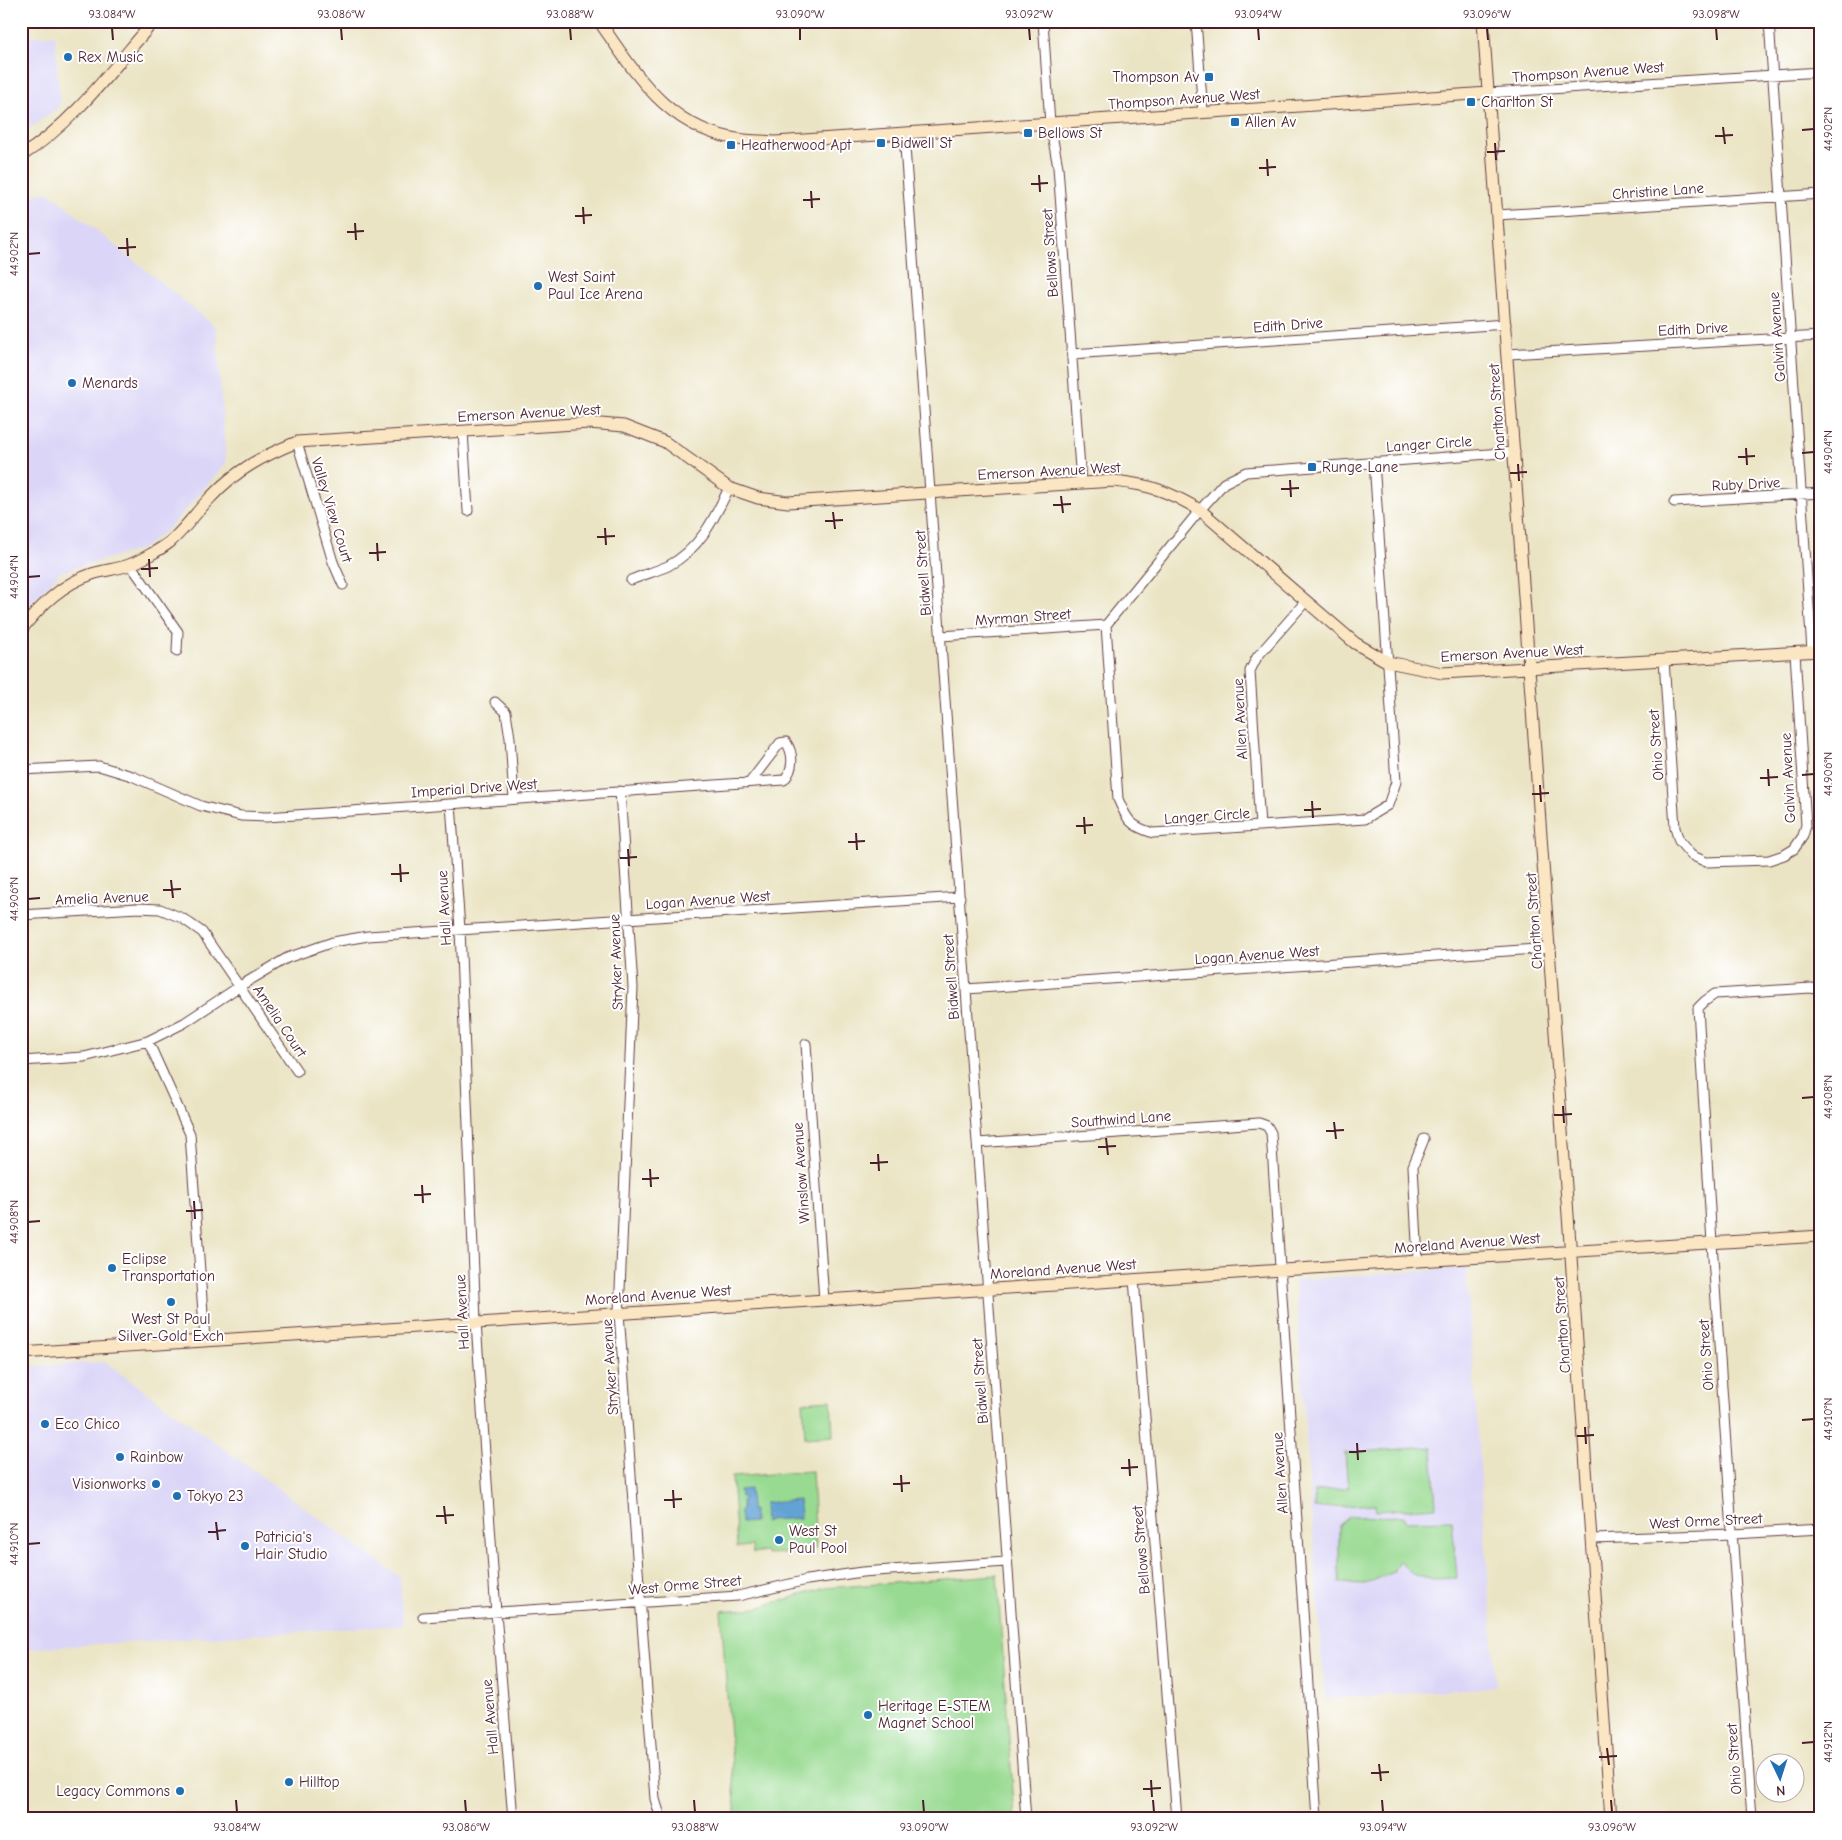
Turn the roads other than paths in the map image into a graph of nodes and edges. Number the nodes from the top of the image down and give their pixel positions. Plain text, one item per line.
1 (154, 21) edge
2 (599, 21) edge
3 (1043, 21) edge
4 (1196, 21) edge
5 (1483, 21) edge
6 (1769, 21) edge
7 (1821, 72) edge
8 (1773, 75) junction
9 (1488, 93) junction
10 (1203, 113) junction
11 (1050, 124) junction
12 (904, 133) junction
13 (21, 156) edge
14 (1821, 194) edge
15 (1781, 197) junction
16 (1497, 215) junction
17 (1506, 324) junction
18 (1821, 336) edge
19 (1791, 338) junction
20 (1072, 354) junction
21 (1508, 354) junction
22 (463, 431) junction
23 (297, 442) junction
24 (1515, 452) junction
25 (1374, 462) junction
26 (1081, 482) junction
27 (729, 488) junction
28 (931, 493) junction
29 (1821, 493) edge
30 (1802, 494) junction
31 (1674, 502) dead end
32 (468, 510) dead end
33 (1200, 510) junction
34 (130, 564) junction
35 (631, 580) dead end
36 (343, 585) dead end
37 (1306, 601) junction
38 (1106, 625) junction
39 (21, 630) edge
40 (941, 636) junction
41 (177, 651) dead end
42 (1816, 651) edge
43 (1795, 653) junction
44 (1664, 660) junction
45 (1388, 662) junction
46 (1531, 667) junction
47 (495, 702) dead end
48 (21, 770) edge
49 (750, 782) junction
50 (620, 791) junction
51 (514, 799) junction
52 (452, 804) junction
53 (1260, 826) junction
54 (1676, 828) joint
55 (960, 897) junction
56 (21, 915) edge
57 (629, 919) junction
58 (460, 929) junction
59 (1551, 948) junction
60 (240, 986) junction
61 (966, 989) junction
62 (1816, 989) edge
63 (148, 1041) junction
64 (806, 1044) dead end
65 (21, 1061) edge
66 (297, 1071) dead end
67 (1267, 1126) joint
68 (1424, 1139) dead end
69 (977, 1143) junction
70 (1821, 1236) edge
71 (1712, 1242) junction
72 (1572, 1251) junction
73 (1418, 1260) junction
74 (1280, 1270) junction
75 (1134, 1279) junction
76 (987, 1289) junction
77 (824, 1300) junction
78 (620, 1313) junction
79 (476, 1322) junction
80 (205, 1340) junction
81 (21, 1352) edge
82 (1821, 1529) edge
83 (1733, 1534) junction
84 (1593, 1539) junction
85 (1006, 1562) junction
86 (641, 1603) junction
87 (496, 1613) junction
88 (423, 1617) dead end
89 (512, 1819) edge
90 (661, 1819) edge
91 (1026, 1819) edge
92 (1177, 1819) edge
93 (1317, 1819) edge
94 (1611, 1819) edge
95 (1752, 1819) edge

1 - 13 street
2 - 12 street, Thompson Avenue West
3 - 11 street, Bellows Street
4 - 10 street
5 - 9 street, Charlton Street
6 - 8 street, Galvin Avenue
7 - 8 street, Thompson Avenue West
8 - 9 street, Thompson Avenue West
8 - 15 street, Galvin Avenue
9 - 10 street, Thompson Avenue West
9 - 16 street, Charlton Street
10 - 11 street, Thompson Avenue West
11 - 12 street, Thompson Avenue West
11 - 20 street, Bellows Street
12 - 28 street, Bidwell Street
14 - 15 street, Christine Lane
15 - 16 street, Christine Lane
15 - 19 street, Galvin Avenue
16 - 17 street, Charlton Street
17 - 20 street, Edith Drive
17 - 21 street, Charlton Street
18 - 19 street, Edith Drive
19 - 21 street, Edith Drive
19 - 30 street, Galvin Avenue
20 - 26 street, Bellows Street
21 - 24 street, Charlton Street
22 - 23 street, Emerson Avenue West
22 - 27 street, Emerson Avenue West
22 - 32 street
23 - 34 street, Emerson Avenue West
23 - 36 street, Valley View Court
24 - 25 street, Langer Circle
24 - 46 street, Charlton Street
25 - 33 street, Langer Circle
25 - 45 street, Langer Circle
26 - 28 street, Emerson Avenue West
26 - 33 street, Emerson Avenue West
27 - 28 street, Emerson Avenue West
27 - 35 street
28 - 40 street, Bidwell Street
29 - 30 street, Ruby Drive
30 - 31 street, Ruby Drive
30 - 42 street, Galvin Avenue
33 - 37 street, Emerson Avenue West
33 - 38 street, Langer Circle
34 - 39 street, Emerson Avenue West
34 - 41 street
37 - 45 street, Emerson Avenue West
37 - 53 street, Allen Avenue
38 - 40 street, Myrman Street
38 - 53 street, Langer Circle
40 - 55 street, Bidwell Street
42 - 43 street, Emerson Avenue West
43 - 44 street, Emerson Avenue West
43 - 54 street, Galvin Avenue
44 - 46 street, Emerson Avenue West
44 - 54 street, Ohio Street
45 - 46 street, Emerson Avenue West
45 - 53 street, Langer Circle
46 - 59 street, Charlton Street
47 - 51 street
48 - 52 street, Imperial Drive West
49 - 49 street, Imperial Drive West
49 - 50 street, Imperial Drive West
50 - 51 street, Imperial Drive West
50 - 57 street, Stryker Avenue
51 - 52 street, Imperial Drive West
52 - 58 street, Hall Avenue
55 - 57 street, Logan Avenue West
55 - 61 street, Bidwell Street
56 - 60 street, Amelia Avenue
57 - 58 street, Logan Avenue West
57 - 78 street, Stryker Avenue
58 - 60 street, Logan Avenue West
58 - 79 street, Hall Avenue
59 - 61 street, Logan Avenue West
59 - 72 street, Charlton Street
60 - 63 street, Logan Avenue West
60 - 66 street, Amelia Court
61 - 69 street, Bidwell Street
62 - 71 street, Ohio Street
63 - 65 street, Logan Avenue West
63 - 80 street
64 - 77 street, Winslow Avenue
67 - 69 street, Southwind Lane
67 - 74 street, Allen Avenue
68 - 73 street
69 - 76 street, Bidwell Street
70 - 71 street, Moreland Avenue West
71 - 72 street, Moreland Avenue West
71 - 83 street, Ohio Street
72 - 73 street, Moreland Avenue West
72 - 84 street, Charlton Street
73 - 74 street, Moreland Avenue West
74 - 75 street, Moreland Avenue West
74 - 93 street, Allen Avenue
75 - 76 street, Moreland Avenue West
75 - 92 street, Bellows Street
76 - 77 street, Moreland Avenue West
76 - 85 street, Bidwell Street
77 - 78 street, Moreland Avenue West
78 - 79 street, Moreland Avenue West
78 - 86 street, Stryker Avenue
79 - 80 street, Moreland Avenue West
79 - 87 street, Hall Avenue
80 - 81 street, Moreland Avenue West
82 - 83 street, West Orme Street
83 - 84 street, West Orme Street
83 - 95 street, Ohio Street
84 - 94 street, Charlton Street
85 - 86 street, West Orme Street
85 - 91 street, Bidwell Street
86 - 87 street, West Orme Street
86 - 90 street, Stryker Avenue
87 - 88 street, West Orme Street
87 - 89 street, Hall Avenue

